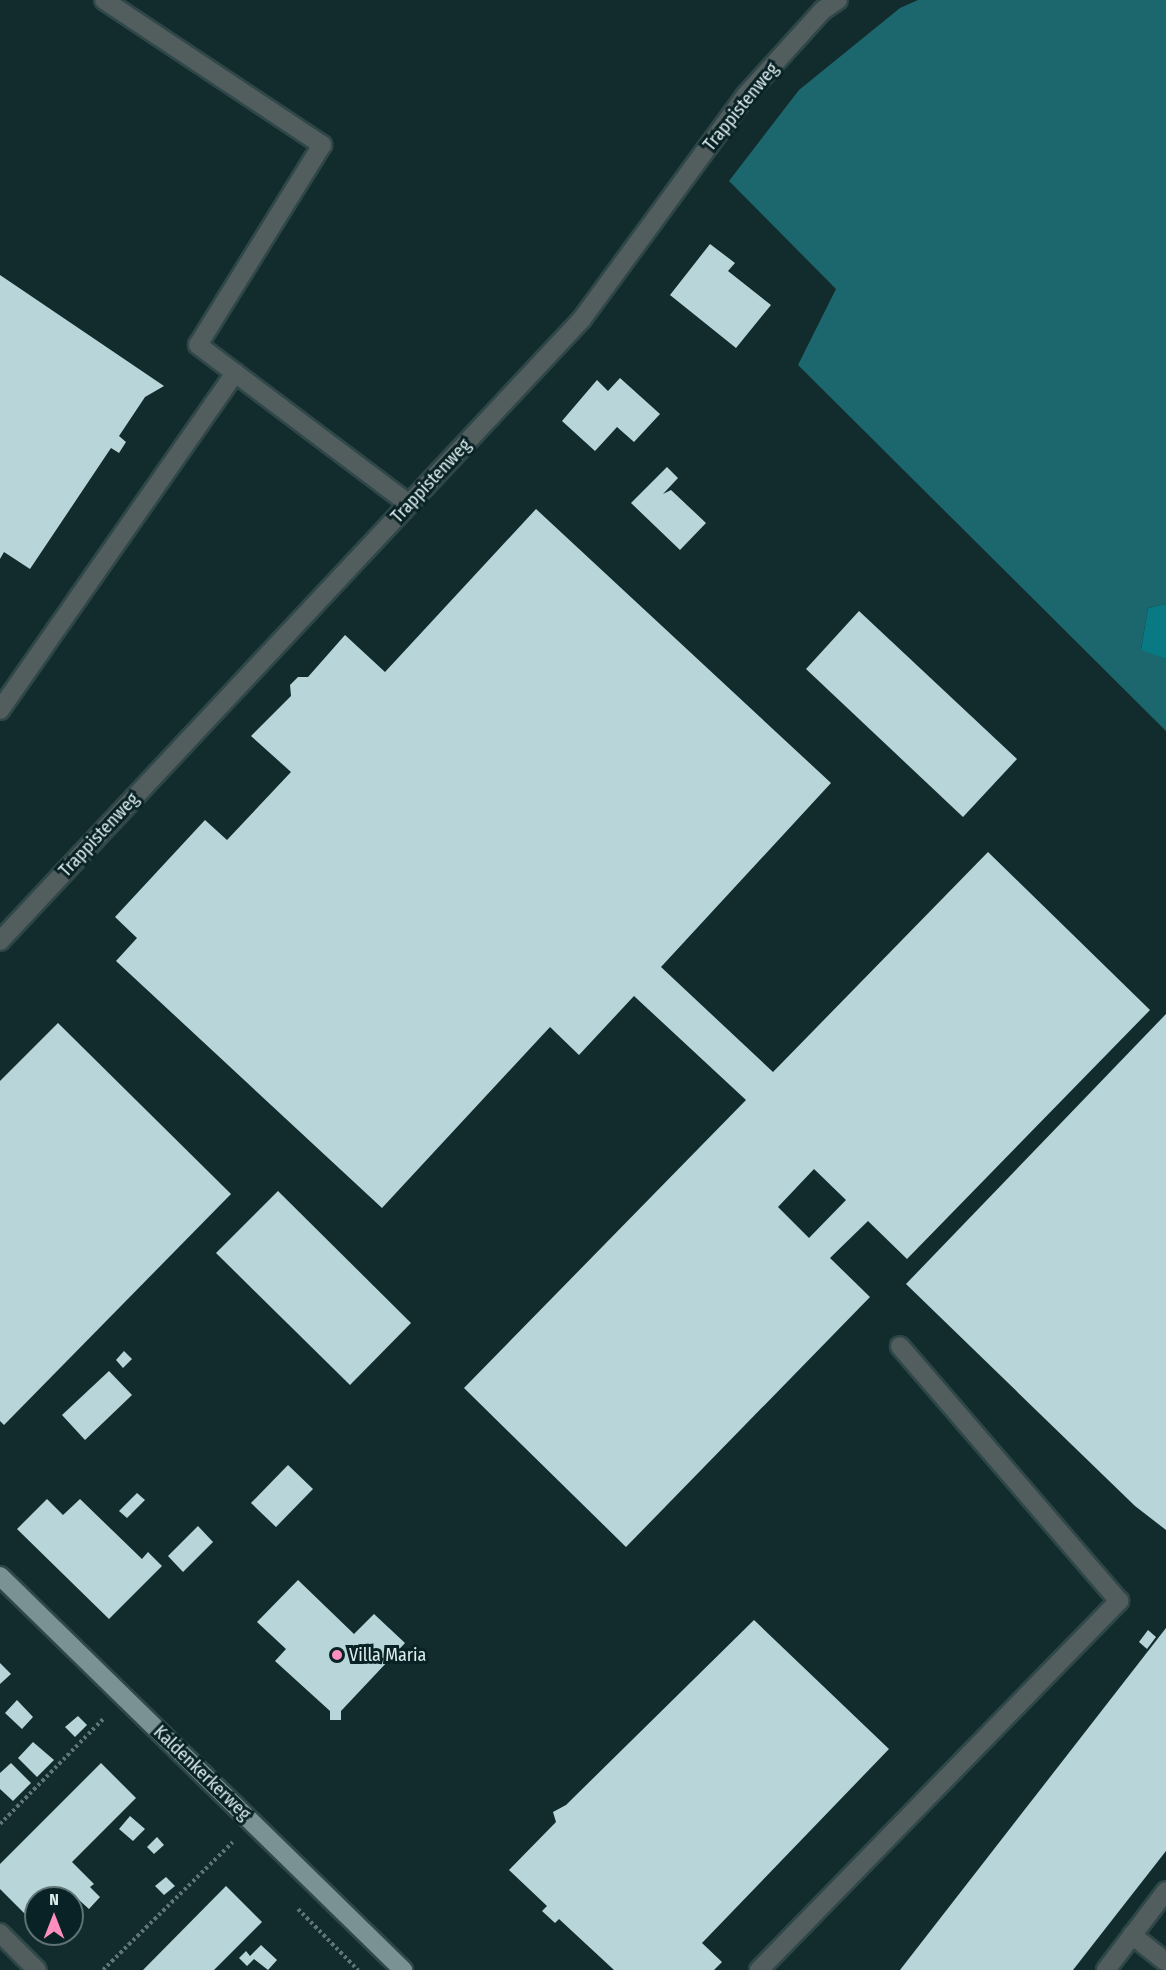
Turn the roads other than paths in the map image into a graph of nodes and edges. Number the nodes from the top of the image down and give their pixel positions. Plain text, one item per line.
1 (104, 0) edge
2 (838, 0) edge
3 (235, 373) junction
4 (409, 504) junction
5 (0, 710) edge
6 (0, 941) edge
7 (900, 1346) dead end
8 (0, 1576) edge
9 (1166, 1892) edge
10 (0, 1933) edge
11 (1132, 1935) junction
12 (1166, 1962) edge
13 (38, 1970) edge
14 (403, 1970) edge
15 (759, 1970) edge
16 (1106, 1970) edge

1 - 3 street
2 - 4 street, Trappistenweg
3 - 4 street
3 - 5 street
4 - 6 street, Trappistenweg
7 - 15 street
8 - 14 main road, Kaldenkerkerweg
9 - 11 street
10 - 13 street
11 - 12 street
11 - 16 street

